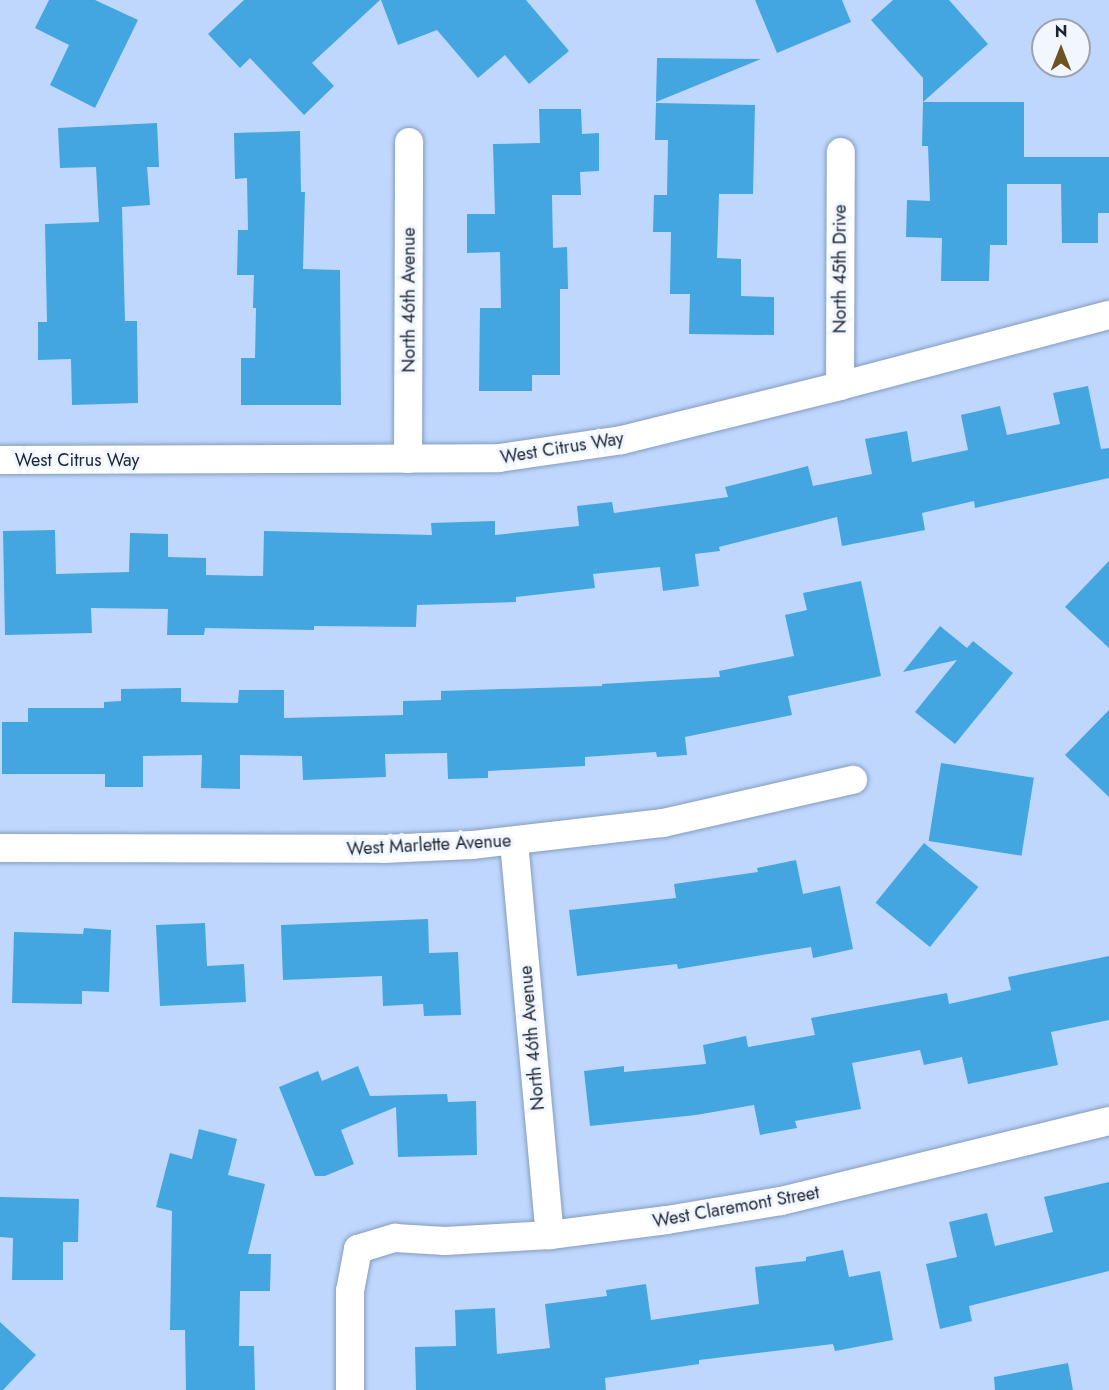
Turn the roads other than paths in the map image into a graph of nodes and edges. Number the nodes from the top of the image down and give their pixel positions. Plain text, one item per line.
1 (409, 142) dead end
2 (841, 152) dead end
3 (1109, 315) edge
4 (840, 386) junction
5 (408, 459) junction
6 (0, 460) edge
7 (853, 780) dead end
8 (514, 842) junction
9 (0, 848) edge
10 (1109, 1121) edge
11 (550, 1235) junction
12 (350, 1390) edge

1 - 5 street, North 46th Avenue
2 - 4 street, North 45th Drive
3 - 4 street, West Citrus Way
4 - 5 street, West Citrus Way
5 - 6 street, West Citrus Way
7 - 8 street, West Marlette Avenue
8 - 9 street, West Marlette Avenue
8 - 11 street, North 46th Avenue
10 - 11 street, West Claremont Street
11 - 12 street, West Claremont Street

